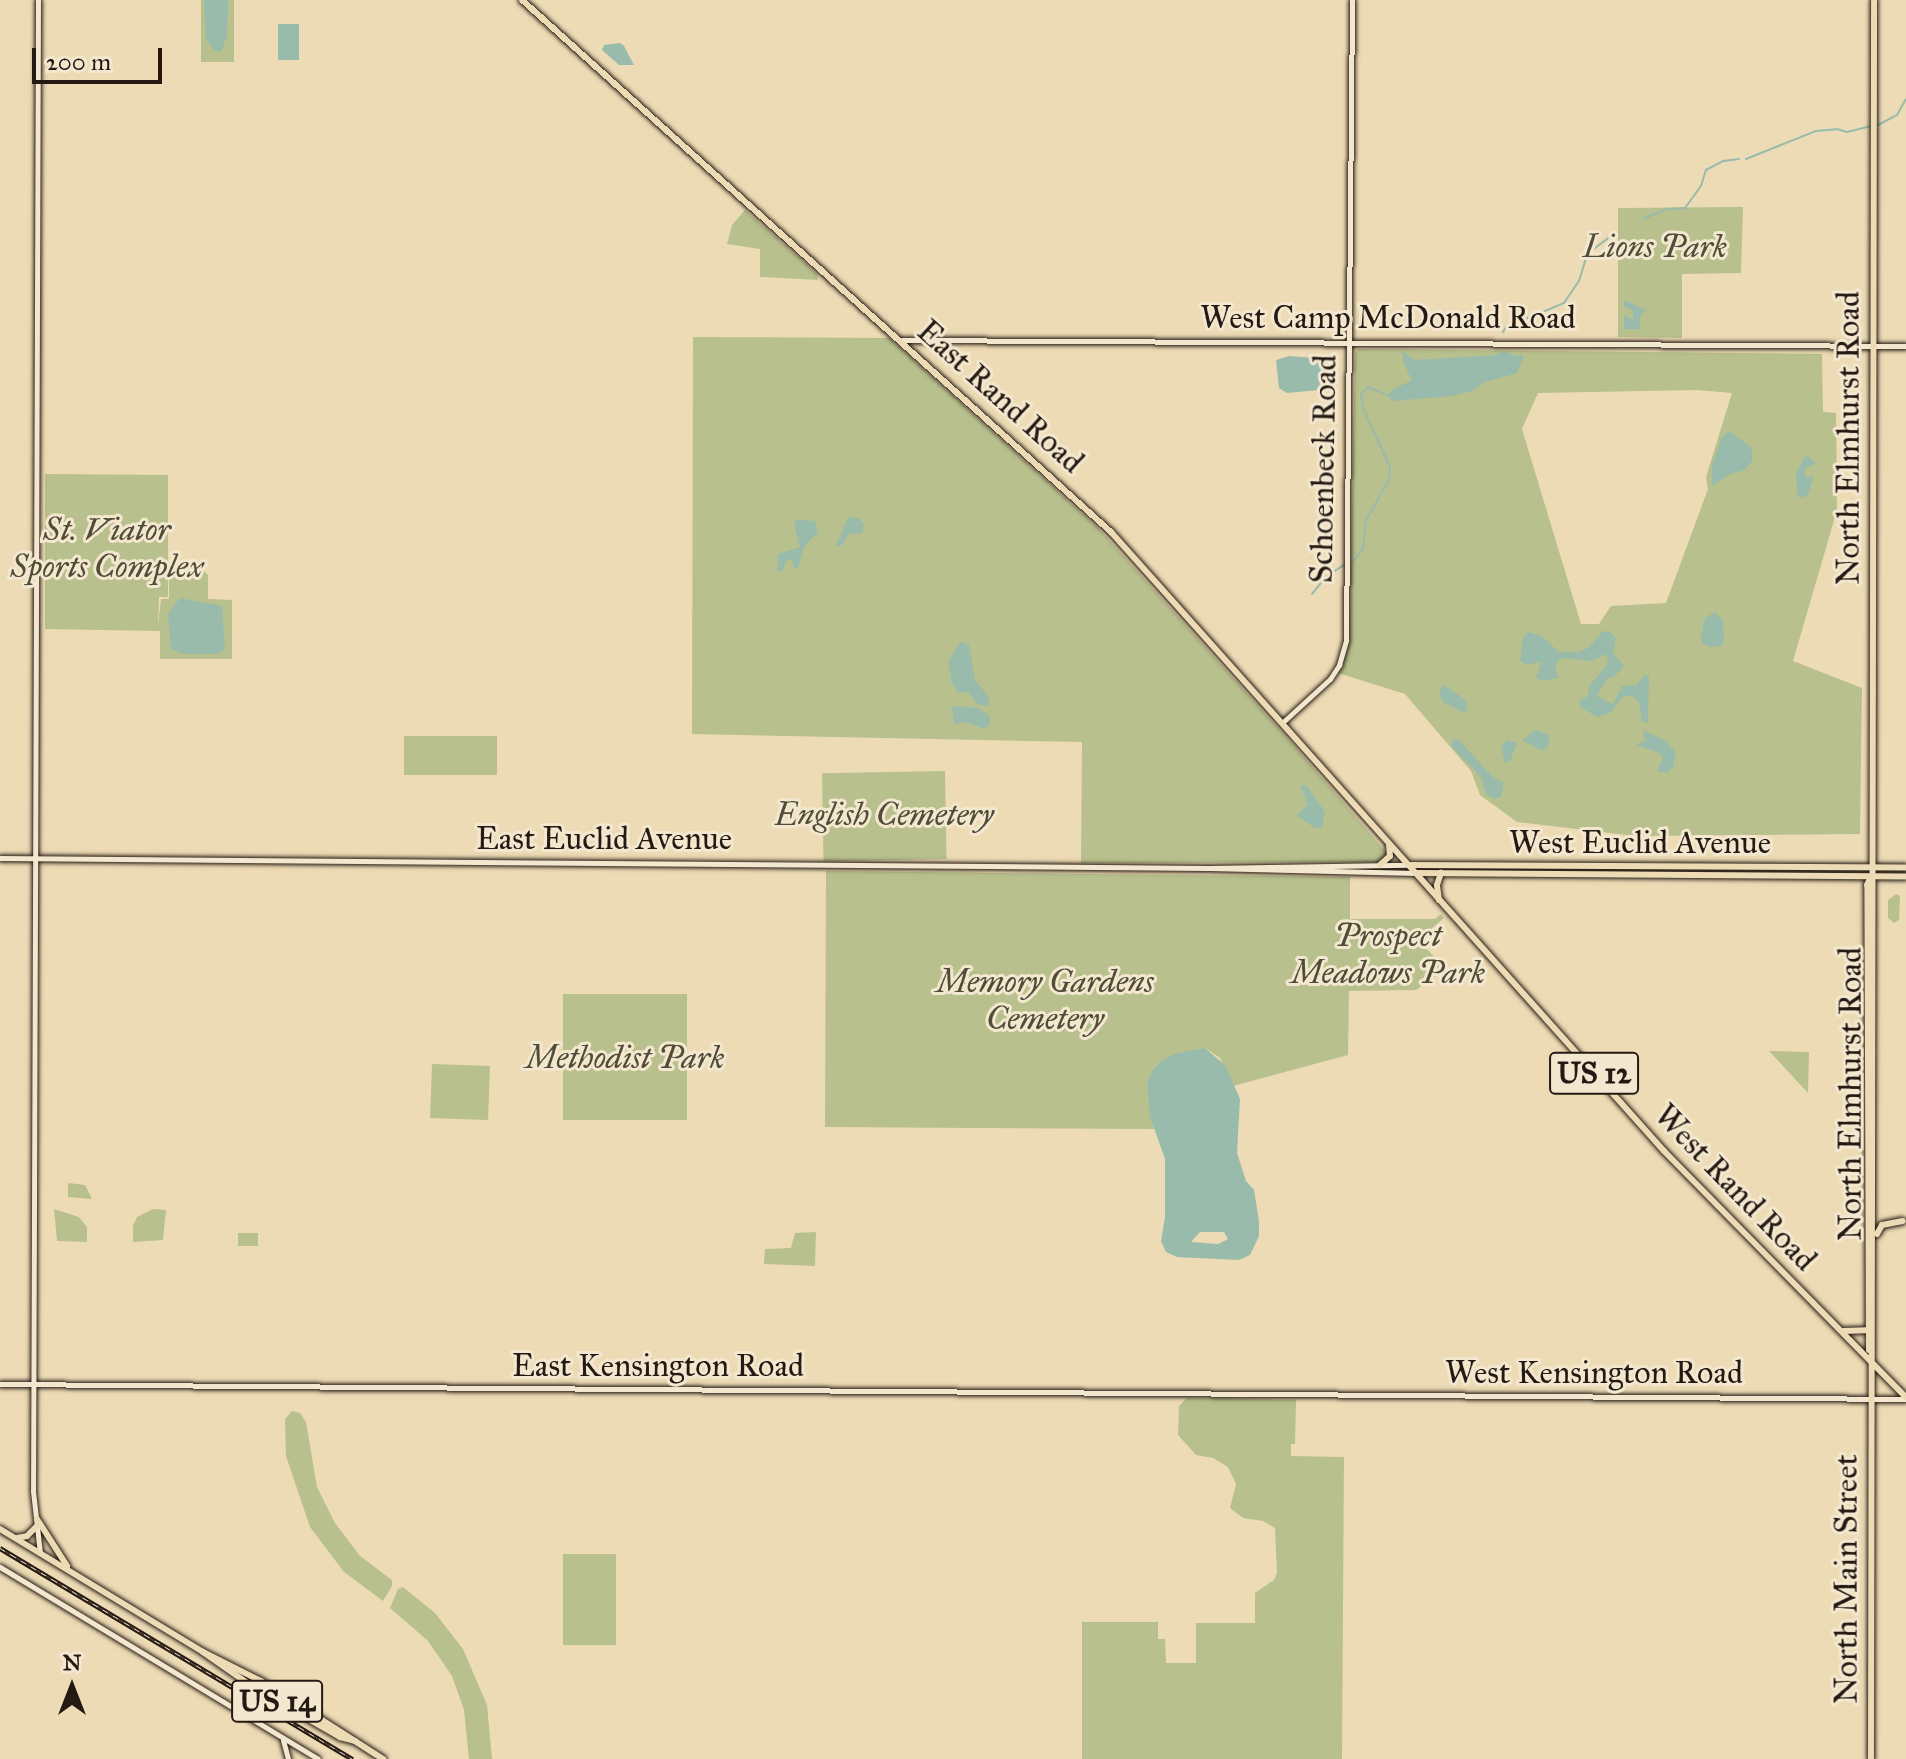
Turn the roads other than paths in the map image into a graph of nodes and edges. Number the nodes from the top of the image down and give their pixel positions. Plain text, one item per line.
1 (38, 0) edge
2 (522, 0) edge
3 (1352, 0) edge
4 (1874, 0) edge
5 (902, 340) junction
6 (1350, 342) junction
7 (1873, 345) junction
8 (1906, 346) edge
9 (1283, 722) junction
10 (1389, 844) junction
11 (0, 858) edge
12 (37, 858) junction
13 (1380, 865) junction
14 (1409, 865) junction
15 (1208, 868) junction
16 (1906, 868) edge
17 (1871, 872) junction
18 (1416, 873) junction
19 (1441, 873) junction
20 (1906, 876) edge
21 (1439, 900) junction
22 (1903, 1221) dead end
23 (1874, 1245) junction
24 (1866, 1330) junction
25 (1842, 1331) junction
26 (1871, 1361) junction
27 (0, 1384) edge
28 (34, 1384) junction
29 (1316, 1396) joint
30 (1906, 1398) edge
31 (1871, 1399) junction
32 (37, 1523) junction
33 (0, 1529) edge
34 (16, 1539) junction
35 (38, 1553) junction
36 (0, 1567) edge
37 (72, 1572) junction
38 (203, 1652) junction
39 (261, 1681) junction
40 (256, 1689) junction
41 (242, 1714) junction
42 (283, 1739) junction
43 (355, 1741) junction
44 (301, 1750) junction
45 (288, 1759) edge
46 (297, 1759) edge
47 (318, 1759) edge
48 (383, 1759) edge
49 (1871, 1759) edge

1 - 12 main road
2 - 5 main road, East Rand Road / US 12
3 - 6 main road, Schoenbeck Road
4 - 7 main road, North Elmhurst Road
5 - 6 main road, West Camp McDonald Road
5 - 9 main road, East Rand Road / US 12
6 - 7 main road, West Camp McDonald Road
6 - 9 main road, Schoenbeck Road
7 - 8 main road, West Camp McDonald Road
7 - 17 main road, North Elmhurst Road
9 - 10 main road, East Rand Road / US 12
10 - 13 main road
10 - 14 main road, East Rand Road / US 12
11 - 12 main road, East Euclid Avenue
12 - 15 main road, East Euclid Avenue
12 - 28 main road
13 - 14 main road, East Euclid Avenue
13 - 15 main road, East Euclid Avenue
14 - 17 main road, West Euclid Avenue
14 - 18 main road, West Rand Road / US 12
15 - 18 main road, East Euclid Avenue
16 - 17 main road
17 - 19 main road, West Euclid Avenue
17 - 20 main road
17 - 23 main road, North Elmhurst Road
17 - 24 main road, North Elmhurst Road
18 - 19 main road, West Euclid Avenue
18 - 21 main road, West Rand Road / US 12
19 - 21 main road
21 - 25 main road, West Rand Road / US 12
22 - 23 main road
23 - 26 main road, North Elmhurst Road
24 - 25 main road
24 - 26 main road, North Elmhurst Road
25 - 26 main road, West Rand Road / US 12
26 - 30 main road, US 12
26 - 31 main road, North Elmhurst Road
27 - 28 main road, East Kensington Road
28 - 29 main road, East Kensington Road
28 - 32 main road
29 - 31 main road, West Kensington Road
30 - 31 main road
31 - 49 main road, North Main Street
32 - 34 main road
32 - 35 main road
32 - 37 main road
33 - 34 main road, US 14
34 - 35 main road, US 14
35 - 37 main road, US 14
36 - 41 main road
37 - 38 main road, US 14
38 - 39 main road, US 14
38 - 40 main road, US 14
39 - 40 main road
39 - 43 main road, US 14
40 - 41 main road
40 - 43 main road, US 14
41 - 42 main road
42 - 44 main road
42 - 45 main road
43 - 48 main road, US 14
44 - 46 main road
44 - 47 main road

